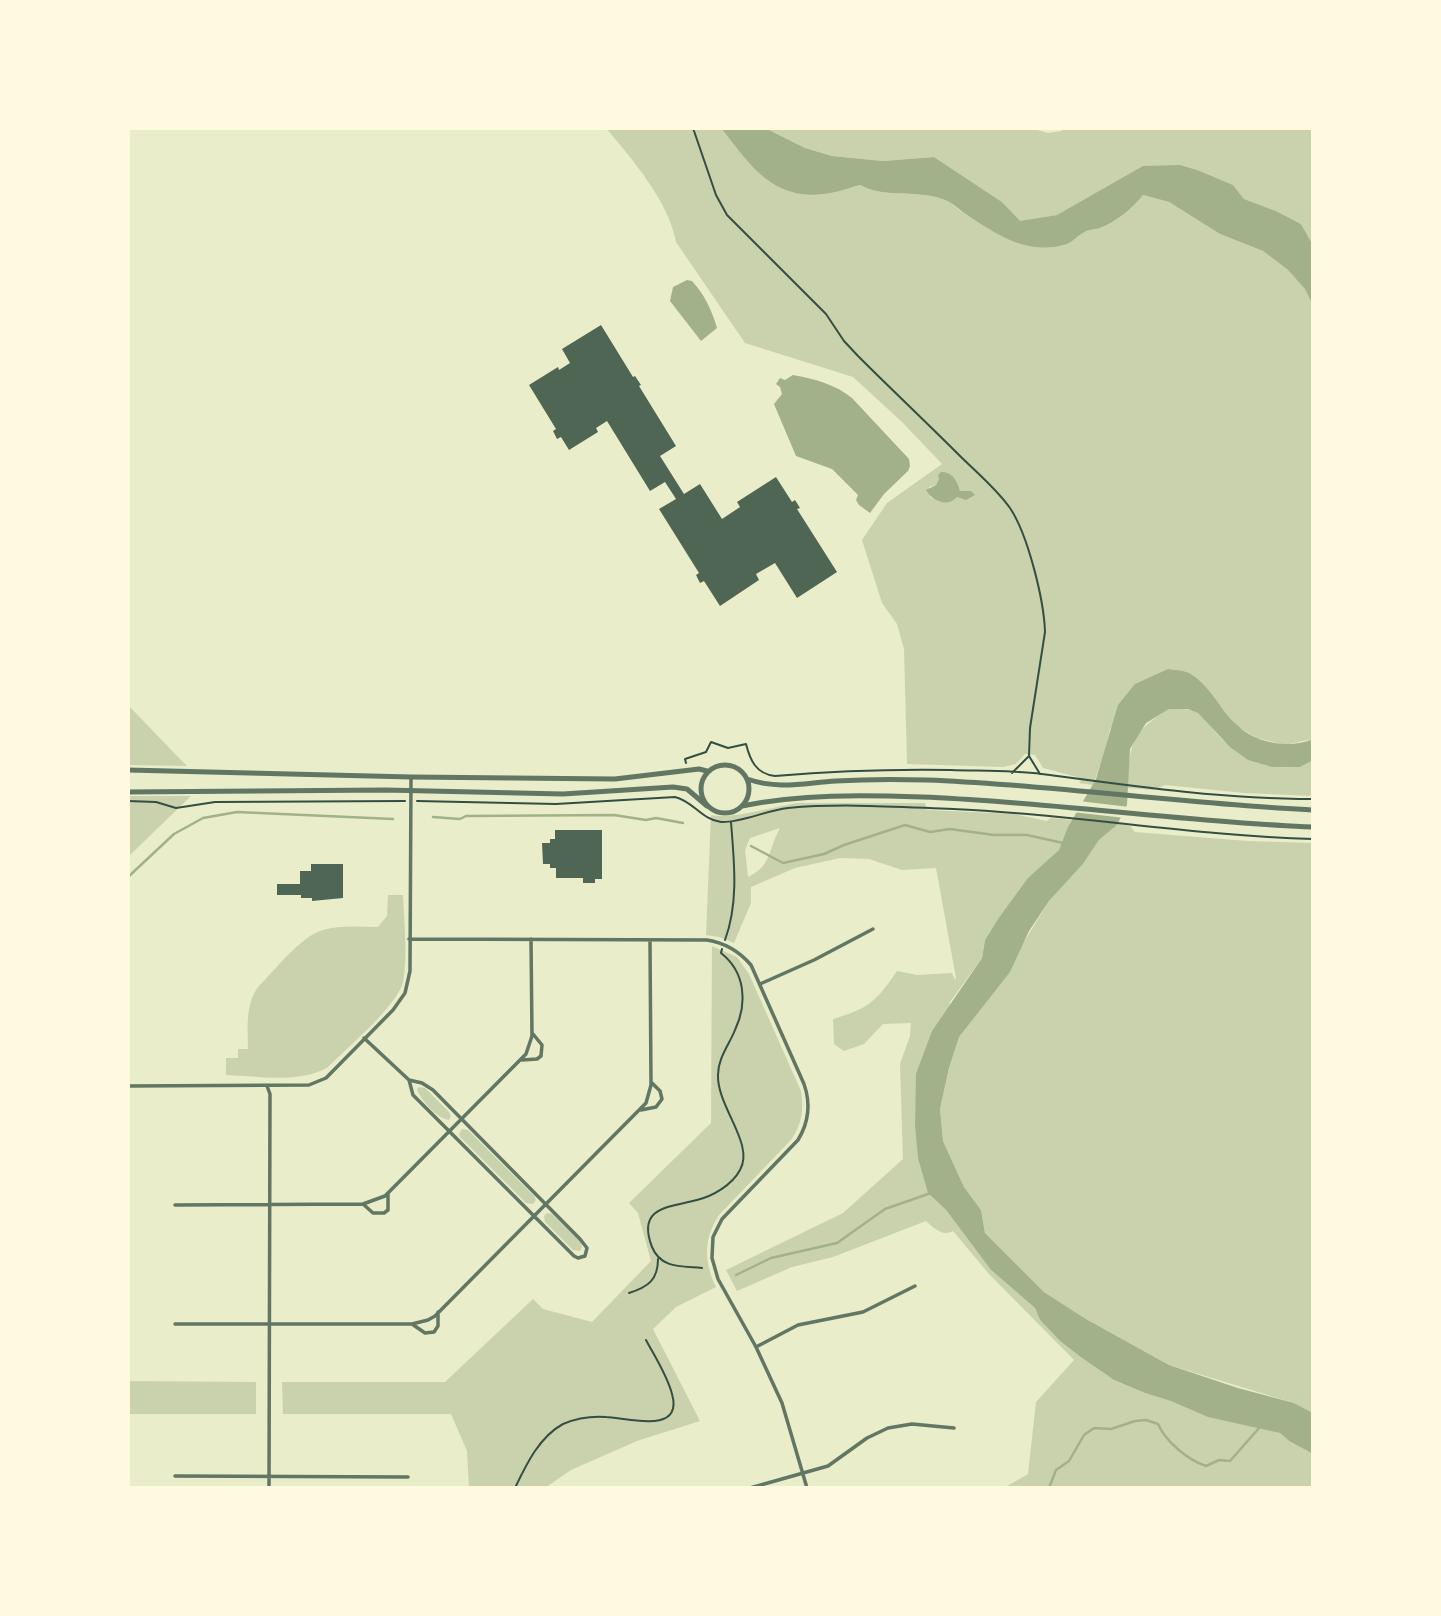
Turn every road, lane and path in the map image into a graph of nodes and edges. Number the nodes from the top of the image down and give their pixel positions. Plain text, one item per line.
1 (693, 128) edge
2 (1029, 756) junction
3 (688, 769) junction
4 (128, 770) edge
5 (707, 771) junction
6 (1012, 773) junction
7 (1040, 774) junction
8 (411, 777) junction
9 (747, 779) junction
10 (411, 791) junction
11 (128, 792) edge
12 (1313, 799) edge
13 (411, 800) junction
14 (128, 801) edge
15 (707, 806) junction
16 (742, 806) junction
17 (1313, 810) edge
18 (731, 821) junction
19 (1313, 827) edge
20 (1313, 839) edge
21 (873, 929) dead end
22 (727, 936) dead end
23 (409, 939) junction
24 (531, 939) junction
25 (650, 939) junction
26 (721, 953) dead end
27 (761, 984) junction
28 (532, 1033) junction
29 (364, 1038) junction
30 (522, 1060) junction
31 (409, 1080) junction
32 (651, 1082) junction
33 (128, 1086) edge
34 (267, 1086) junction
35 (641, 1110) junction
36 (462, 1120) junction
37 (449, 1132) junction
38 (388, 1193) junction
39 (270, 1203) junction
40 (363, 1204) junction
41 (175, 1205) dead end
42 (547, 1205) junction
43 (535, 1217) junction
44 (658, 1258) junction
45 (702, 1268) dead end
46 (915, 1286) dead end
47 (629, 1293) dead end
48 (438, 1312) junction
49 (175, 1324) dead end
50 (269, 1324) junction
51 (412, 1324) junction
52 (646, 1340) dead end
53 (756, 1348) junction
54 (954, 1428) dead end
55 (803, 1472) junction
56 (175, 1476) dead end
57 (269, 1477) junction
58 (408, 1477) dead end
59 (269, 1488) edge
60 (515, 1488) edge
61 (750, 1488) edge
62 (807, 1488) edge

1 - 2 path
2 - 6 path
2 - 7 path
3 - 5 street
3 - 6 path
3 - 8 street
4 - 8 street
5 - 9 street
5 - 15 street
6 - 7 path
7 - 12 path
8 - 10 street
9 - 16 street
9 - 17 street
10 - 11 street
10 - 13 street
10 - 15 street
13 - 14 path
13 - 18 path
13 - 23 street
15 - 16 street
16 - 19 street
18 - 20 path
18 - 22 path
21 - 27 street
23 - 24 street
23 - 29 street
24 - 25 street
24 - 28 street
25 - 27 street
25 - 32 street
26 - 44 path
27 - 53 street
28 - 30 street
28 - 30 street
29 - 31 street
29 - 34 street
30 - 36 street
31 - 36 street
31 - 37 street
32 - 35 street
32 - 35 street
33 - 34 street
34 - 39 street
35 - 42 street
36 - 37 street
36 - 42 street
37 - 38 street
37 - 43 street
38 - 40 street
38 - 40 street
39 - 40 street
39 - 41 street
39 - 50 street
42 - 43 street
42 - 43 street
43 - 48 street
44 - 45 path
44 - 47 path
46 - 53 street
48 - 51 street
48 - 51 street
49 - 50 street
50 - 51 street
50 - 57 street
52 - 60 path
53 - 55 street
54 - 55 street
55 - 61 street
55 - 62 street
56 - 57 street
57 - 58 street
57 - 59 street

